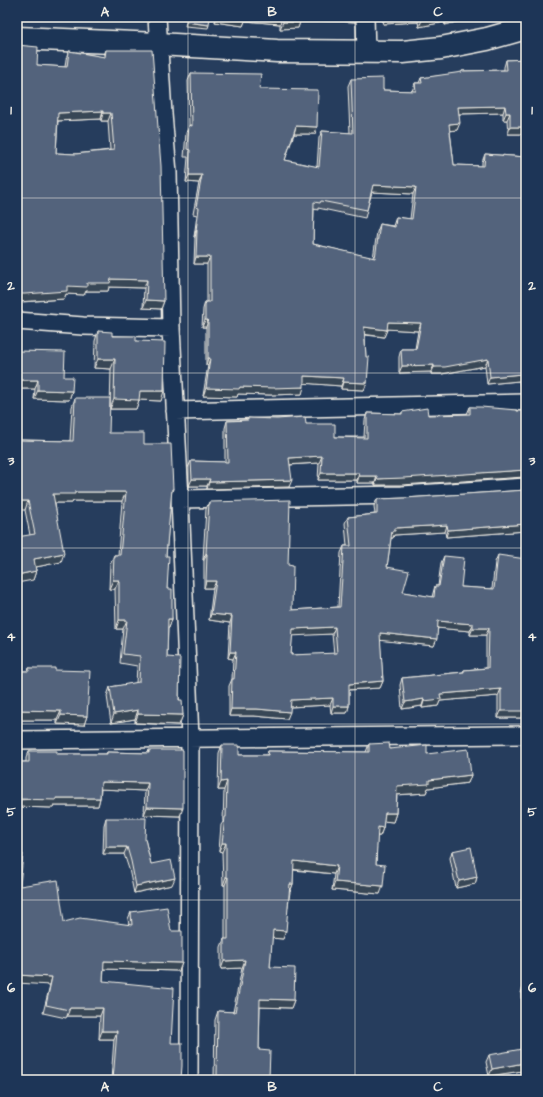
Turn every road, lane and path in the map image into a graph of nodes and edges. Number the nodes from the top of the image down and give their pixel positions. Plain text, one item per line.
1 (157, 17) edge
2 (365, 17) edge
3 (526, 28) edge
4 (17, 38) edge
5 (158, 44) junction
6 (366, 53) junction
7 (17, 322) edge
8 (171, 328) junction
9 (526, 403) edge
10 (175, 411) junction
11 (526, 487) edge
12 (180, 499) junction
13 (526, 735) edge
14 (190, 739) junction
15 (17, 740) edge
16 (189, 1080) edge

1 - 5 street
2 - 6 street
3 - 6 highway
4 - 5 highway
5 - 6 highway
5 - 8 street
7 - 8 street
8 - 10 street
9 - 10 street
10 - 12 street
11 - 12 street
12 - 14 street
13 - 14 street
14 - 15 street
14 - 16 street

